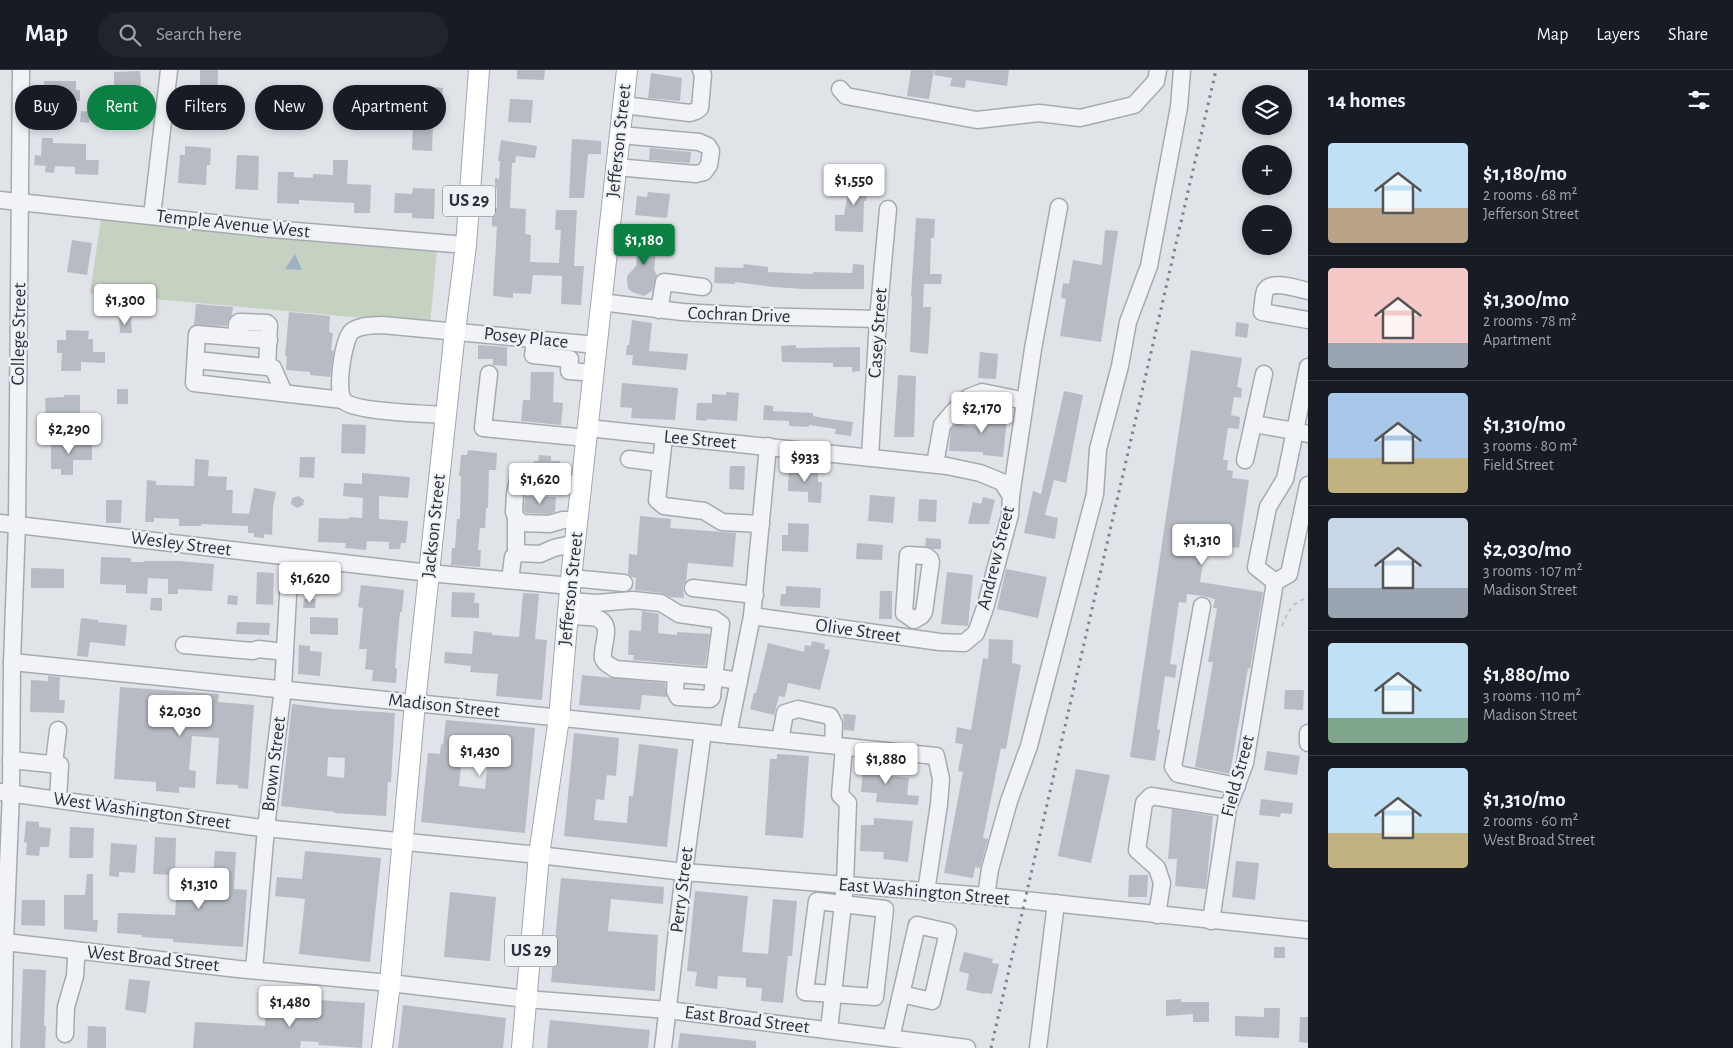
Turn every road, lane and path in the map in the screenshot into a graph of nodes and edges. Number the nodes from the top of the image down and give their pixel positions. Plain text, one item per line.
1 (21, 70) edge
2 (168, 70) edge
3 (479, 70) edge
4 (627, 70) edge
5 (701, 70) edge
6 (1158, 70) edge
7 (1182, 70) edge
8 (840, 89) dead end
9 (623, 105) junction
10 (620, 135) junction
11 (616, 167) junction
12 (0, 200) edge
13 (20, 201) junction
14 (1059, 207) dead end
15 (888, 209) dead end
16 (152, 216) junction
17 (466, 245) junction
18 (703, 287) dead end
19 (1308, 291) edge
20 (601, 302) junction
21 (660, 310) junction
22 (878, 319) junction
23 (1308, 320) edge
24 (455, 331) junction
25 (535, 339) junction
26 (597, 346) junction
27 (196, 360) junction
28 (267, 367) junction
29 (1308, 367) edge
30 (594, 373) junction
31 (489, 374) dead end
32 (1264, 374) dead end
33 (284, 393) junction
34 (343, 400) junction
35 (1025, 400) junction
36 (447, 415) junction
37 (1253, 424) junction
38 (587, 433) junction
39 (1301, 433) edge
40 (664, 437) junction
41 (768, 446) junction
42 (870, 457) junction
43 (629, 459) dead end
44 (1245, 460) dead end
45 (660, 463) junction
46 (935, 464) junction
47 (582, 484) junction
48 (1308, 485) edge
49 (1011, 496) junction
50 (516, 518) junction
51 (578, 520) junction
52 (0, 523) edge
53 (17, 524) junction
54 (761, 524) junction
55 (575, 543) junction
56 (516, 555) junction
57 (290, 558) junction
58 (429, 573) junction
59 (510, 580) junction
60 (1275, 582) junction
61 (624, 583) dead end
62 (693, 588) dead end
63 (570, 595) junction
64 (755, 595) junction
65 (1202, 606) dead end
66 (752, 616) junction
67 (914, 620) dead end
68 (911, 638) junction
69 (964, 643) joint
70 (184, 644) dead end
71 (285, 652) junction
72 (12, 662) junction
73 (676, 674) junction
74 (714, 677) junction
75 (739, 681) junction
76 (283, 688) junction
77 (415, 703) junction
78 (559, 718) junction
79 (58, 730) dead end
80 (703, 732) junction
81 (1308, 733) edge
82 (728, 735) junction
83 (780, 740) junction
84 (1308, 743) edge
85 (839, 746) junction
86 (11, 760) junction
87 (54, 764) junction
88 (1237, 786) junction
89 (6, 792) edge
90 (58, 799) junction
91 (1228, 808) junction
92 (266, 828) junction
93 (403, 841) junction
94 (539, 855) junction
95 (684, 872) junction
96 (845, 885) junction
97 (888, 889) junction
98 (926, 892) junction
99 (986, 896) junction
100 (843, 904) junction
101 (1056, 904) junction
102 (885, 909) junction
103 (1158, 915) junction
104 (1211, 921) junction
105 (1308, 930) edge
106 (5, 942) junction
107 (80, 951) junction
108 (254, 970) junction
109 (390, 983) junction
110 (901, 994) junction
111 (833, 995) junction
112 (526, 999) junction
113 (668, 1010) junction
114 (829, 1030) junction
115 (65, 1034) dead end
116 (891, 1038) junction
117 (871, 1042) edge
118 (3, 1048) edge
119 (382, 1048) edge
120 (522, 1048) edge
121 (663, 1048) edge
122 (967, 1048) edge
123 (1038, 1048) edge

1 - 13 street, College Street
2 - 16 street
3 - 17 main road, Jackson Street / US 29
4 - 9 main road, Jefferson Street / US 29
5 - 9 street
6 - 8 street
7 - 99 street
9 - 10 main road, Jefferson Street / US 29
10 - 11 main road, Jefferson Street / US 29
10 - 11 street
11 - 20 main road, Jefferson Street / US 29
12 - 13 street, Temple Avenue West
13 - 16 street, Temple Avenue West
13 - 53 street, College Street
14 - 35 street, Andrew Street
15 - 22 street, Casey Street
16 - 17 street, Temple Avenue West
17 - 24 main road, Jackson Street / US 29
18 - 21 street
19 - 23 street
20 - 21 street, Cochran Drive
20 - 26 main road, Jefferson Street / US 29
21 - 22 street, Cochran Drive
22 - 42 street, Casey Street
24 - 25 street, Posey Place
24 - 34 street, Posey Place
24 - 36 main road, Jackson Street / US 29
25 - 26 street, Posey Place
25 - 30 street
26 - 30 main road, Jefferson Street / US 29
27 - 28 street
27 - 28 street
27 - 33 street
28 - 33 street
29 - 39 street
30 - 38 main road, Jefferson Street / US 29
31 - 38 street, Lee Street
32 - 37 street
33 - 34 street
34 - 36 street
35 - 46 street
35 - 49 street, Andrew Street
36 - 58 main road, Jackson Street / US 29
37 - 39 street
37 - 44 street
38 - 40 street, Lee Street
38 - 47 main road, Jefferson Street / US 29
39 - 60 street
40 - 41 street, Lee Street
40 - 45 street
41 - 42 street, Lee Street
41 - 54 street
42 - 46 street, Lee Street
43 - 45 street
45 - 54 street
46 - 49 street, Lee Street
47 - 50 street
47 - 51 main road, Jefferson Street / US 29
48 - 60 street
49 - 69 street, Andrew Street
50 - 51 street
50 - 56 street
51 - 55 main road, Jefferson Street / US 29
52 - 53 street, Wesley Street
53 - 57 street, Wesley Street
53 - 72 street, College Street
54 - 64 street
55 - 56 street
55 - 63 main road, Jefferson Street / US 29
56 - 59 street
57 - 58 street, Wesley Street
57 - 71 street, Brown Street
58 - 59 street, Wesley Street
58 - 77 main road, Jackson Street / US 29
59 - 63 street, Wesley Street
60 - 88 street, Field Street
61 - 63 street
62 - 64 street
63 - 73 street
63 - 74 street
63 - 78 main road, Jefferson Street / US 29
64 - 66 street
65 - 88 street
66 - 68 street, Olive Street
66 - 75 street
67 - 68 street
68 - 69 street, Olive Street
70 - 71 street
71 - 76 street, Brown Street
72 - 76 street, Madison Street
72 - 86 street, College Street
73 - 74 street
73 - 74 street
74 - 75 street
75 - 82 street
76 - 77 street, Madison Street
76 - 92 street, Brown Street
77 - 78 street, Madison Street
77 - 93 main road, Jackson Street / US 29
78 - 80 street, Madison Street
78 - 94 main road, Jefferson Street / US 29
79 - 87 street
80 - 82 street, Madison Street
80 - 95 street, Perry Street
81 - 84 street
82 - 83 street, Madison Street
83 - 85 street, Madison Street
83 - 85 street
85 - 96 street
85 - 98 street, Madison Street
86 - 87 street
86 - 89 street, College Street
87 - 90 street
88 - 91 street, Field Street
89 - 90 street, West Washington Street
89 - 106 street, College Street
90 - 92 street, West Washington Street
91 - 103 street
91 - 104 street, Field Street
92 - 93 street, West Washington Street
92 - 108 street, Brown Street
93 - 94 street, West Washington Street
93 - 109 main road, Jackson Street / US 29
94 - 95 street, East Washington Street
94 - 112 main road, Jefferson Street / US 29
95 - 96 street, East Washington Street
95 - 113 street, Perry Street
96 - 97 street, East Washington Street
96 - 100 street
97 - 98 street, East Washington Street
97 - 102 street
98 - 99 street, East Washington Street
99 - 101 street, East Washington Street
100 - 102 street
100 - 111 street
100 - 111 street
101 - 103 street, East Washington Street
101 - 123 street
102 - 111 street
103 - 104 street, East Washington Street
104 - 105 street, East Washington Street
106 - 107 street, West Broad Street
106 - 118 street, College Street
107 - 108 street, West Broad Street
107 - 115 street
108 - 109 street, West Broad Street
109 - 112 street, East Broad Street
109 - 119 main road, US 29
110 - 110 street
110 - 116 street
111 - 114 street
112 - 113 street, East Broad Street
112 - 120 main road, Jefferson Street / US 29
113 - 114 street, East Broad Street
113 - 121 street, Perry Street
114 - 117 street, East Broad Street
116 - 117 street, East Broad Street
116 - 122 street, East Broad Street

